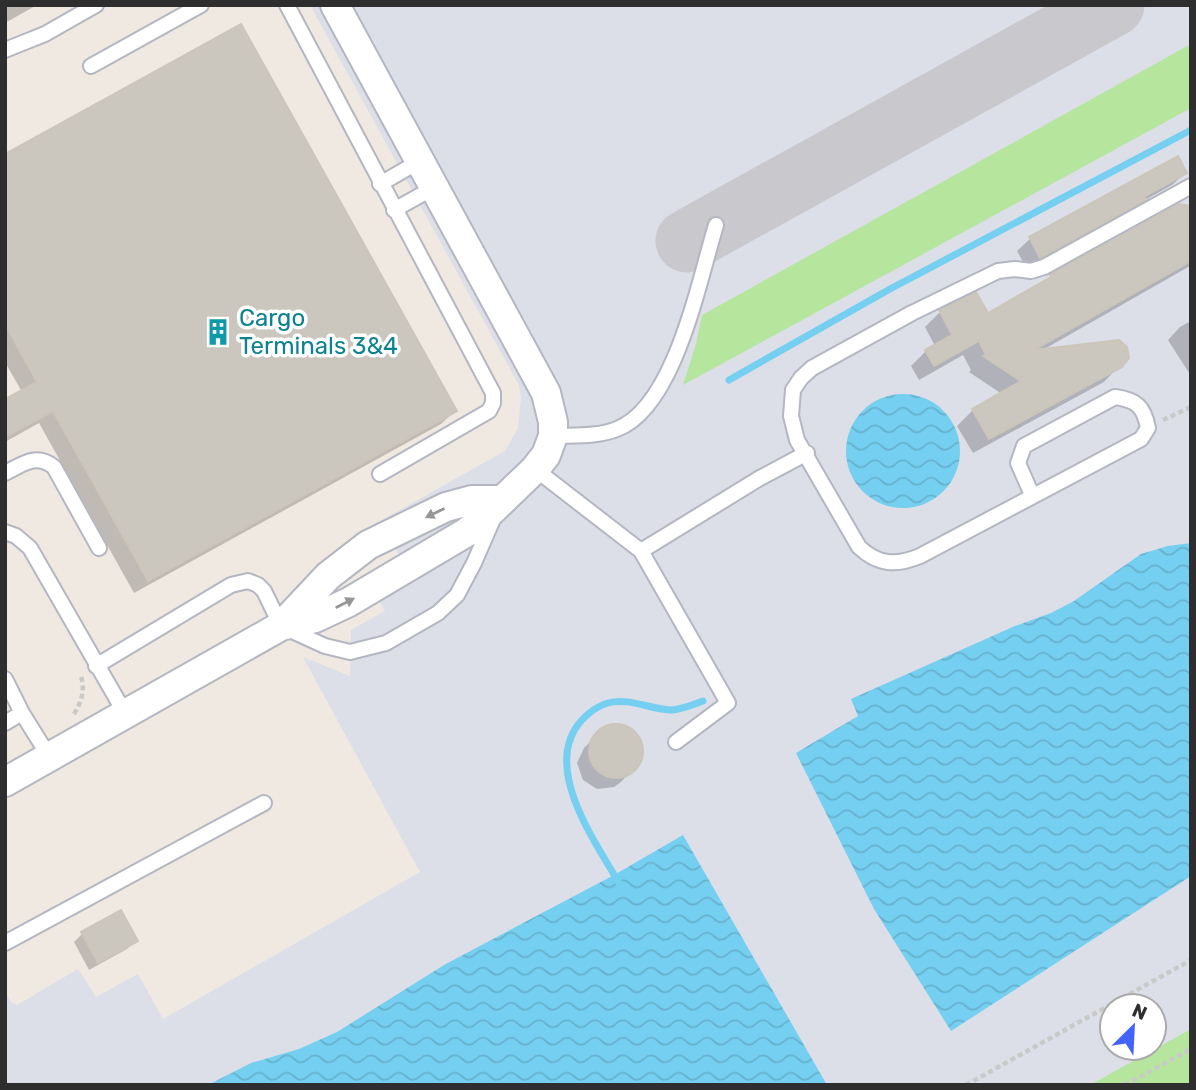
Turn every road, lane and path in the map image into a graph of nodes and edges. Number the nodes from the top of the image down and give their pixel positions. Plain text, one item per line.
1 (96, 5) edge
2 (201, 5) edge
3 (287, 5) edge
4 (335, 5) edge
5 (5, 50) edge
6 (91, 66) dead end
7 (419, 161) junction
8 (380, 184) junction
9 (1191, 186) edge
10 (435, 187) junction
11 (394, 210) junction
12 (716, 225) dead end
13 (1191, 407) edge
14 (1148, 428) junction
15 (553, 436) junction
16 (807, 453) junction
17 (536, 469) junction
18 (5, 473) edge
19 (380, 474) dead end
20 (1032, 495) junction
21 (501, 500) junction
22 (5, 533) edge
23 (99, 548) dead end
24 (641, 551) junction
25 (281, 626) junction
26 (77, 666) dead end
27 (96, 666) junction
28 (5, 679) edge
29 (22, 713) junction
30 (126, 715) junction
31 (5, 723) edge
32 (676, 742) dead end
33 (45, 750) junction
34 (5, 782) edge
35 (264, 803) dead end
36 (5, 943) edge
37 (1191, 960) edge
38 (1191, 1049) edge
39 (966, 1085) edge
40 (1125, 1085) edge

1 - 5 lane
2 - 6 lane
3 - 8 lane
4 - 7 street
7 - 8 lane
7 - 10 street
8 - 11 lane
9 - 16 lane
10 - 11 lane
10 - 15 street
11 - 19 lane
12 - 15 lane
13 - 14 path
14 - 20 lane
14 - 20 lane
15 - 17 street
16 - 20 lane
16 - 24 lane
17 - 21 street
17 - 24 lane
18 - 23 lane
25 -> 21 street
21 -> 25 street
21 - 25 lane
22 - 27 lane
24 - 32 lane
25 - 27 lane
25 - 30 street
26 - 33 path
27 - 30 lane
28 - 29 lane
29 - 31 lane
29 - 33 lane
30 - 33 street
33 - 34 street
35 - 36 lane
37 - 39 path
38 - 40 path

